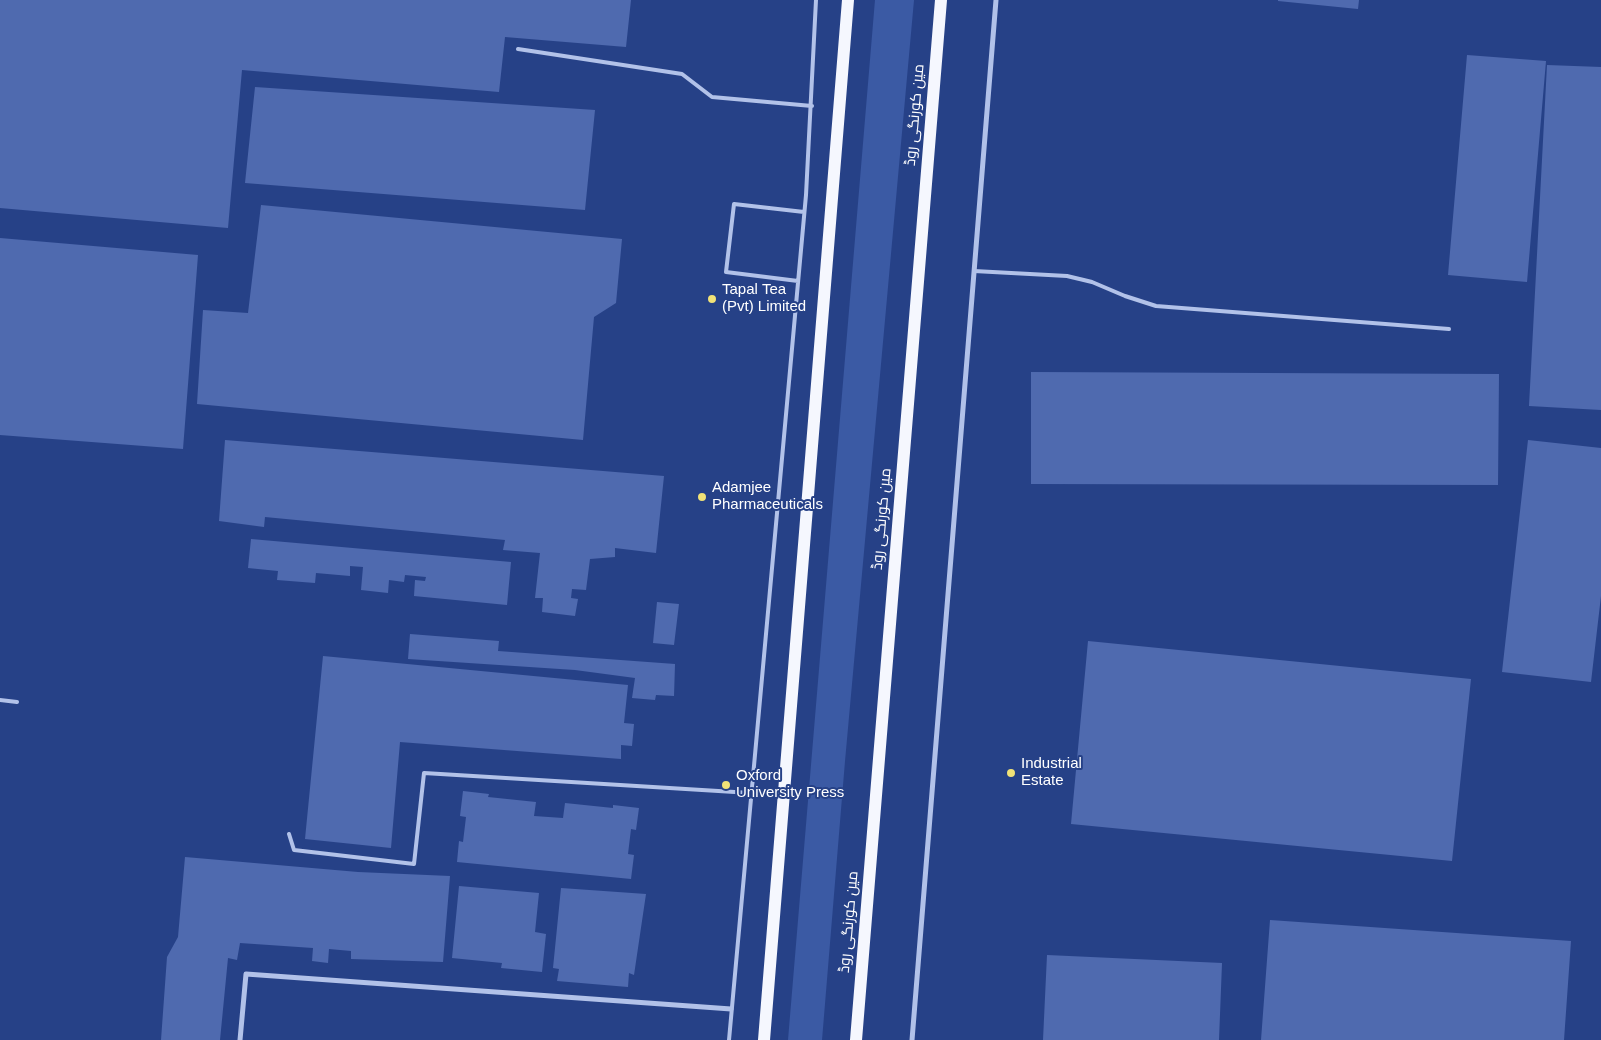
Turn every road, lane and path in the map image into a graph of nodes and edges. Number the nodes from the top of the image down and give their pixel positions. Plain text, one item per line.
1 (816, 0) edge
2 (848, 0) edge
3 (941, 0) edge
4 (996, 0) edge
5 (518, 49) dead end
6 (812, 106) junction
7 (804, 212) junction
8 (974, 271) junction
9 (798, 280) junction
10 (1449, 329) dead end
11 (0, 700) edge
12 (17, 702) dead end
13 (751, 793) junction
14 (289, 834) dead end
15 (731, 1009) junction
16 (240, 1040) edge
17 (729, 1040) edge
18 (764, 1040) edge
19 (856, 1040) edge
20 (912, 1040) edge

1 - 6 lane
2 - 18 main road
3 - 19 main road, مین کورنگی روڈ
4 - 8 street
5 - 6 lane
6 - 7 lane
7 - 9 lane
7 - 9 lane
8 - 10 lane
8 - 20 street
9 - 13 lane
11 - 12 lane
13 - 14 lane
13 - 15 lane
15 - 16 street
15 - 17 lane

